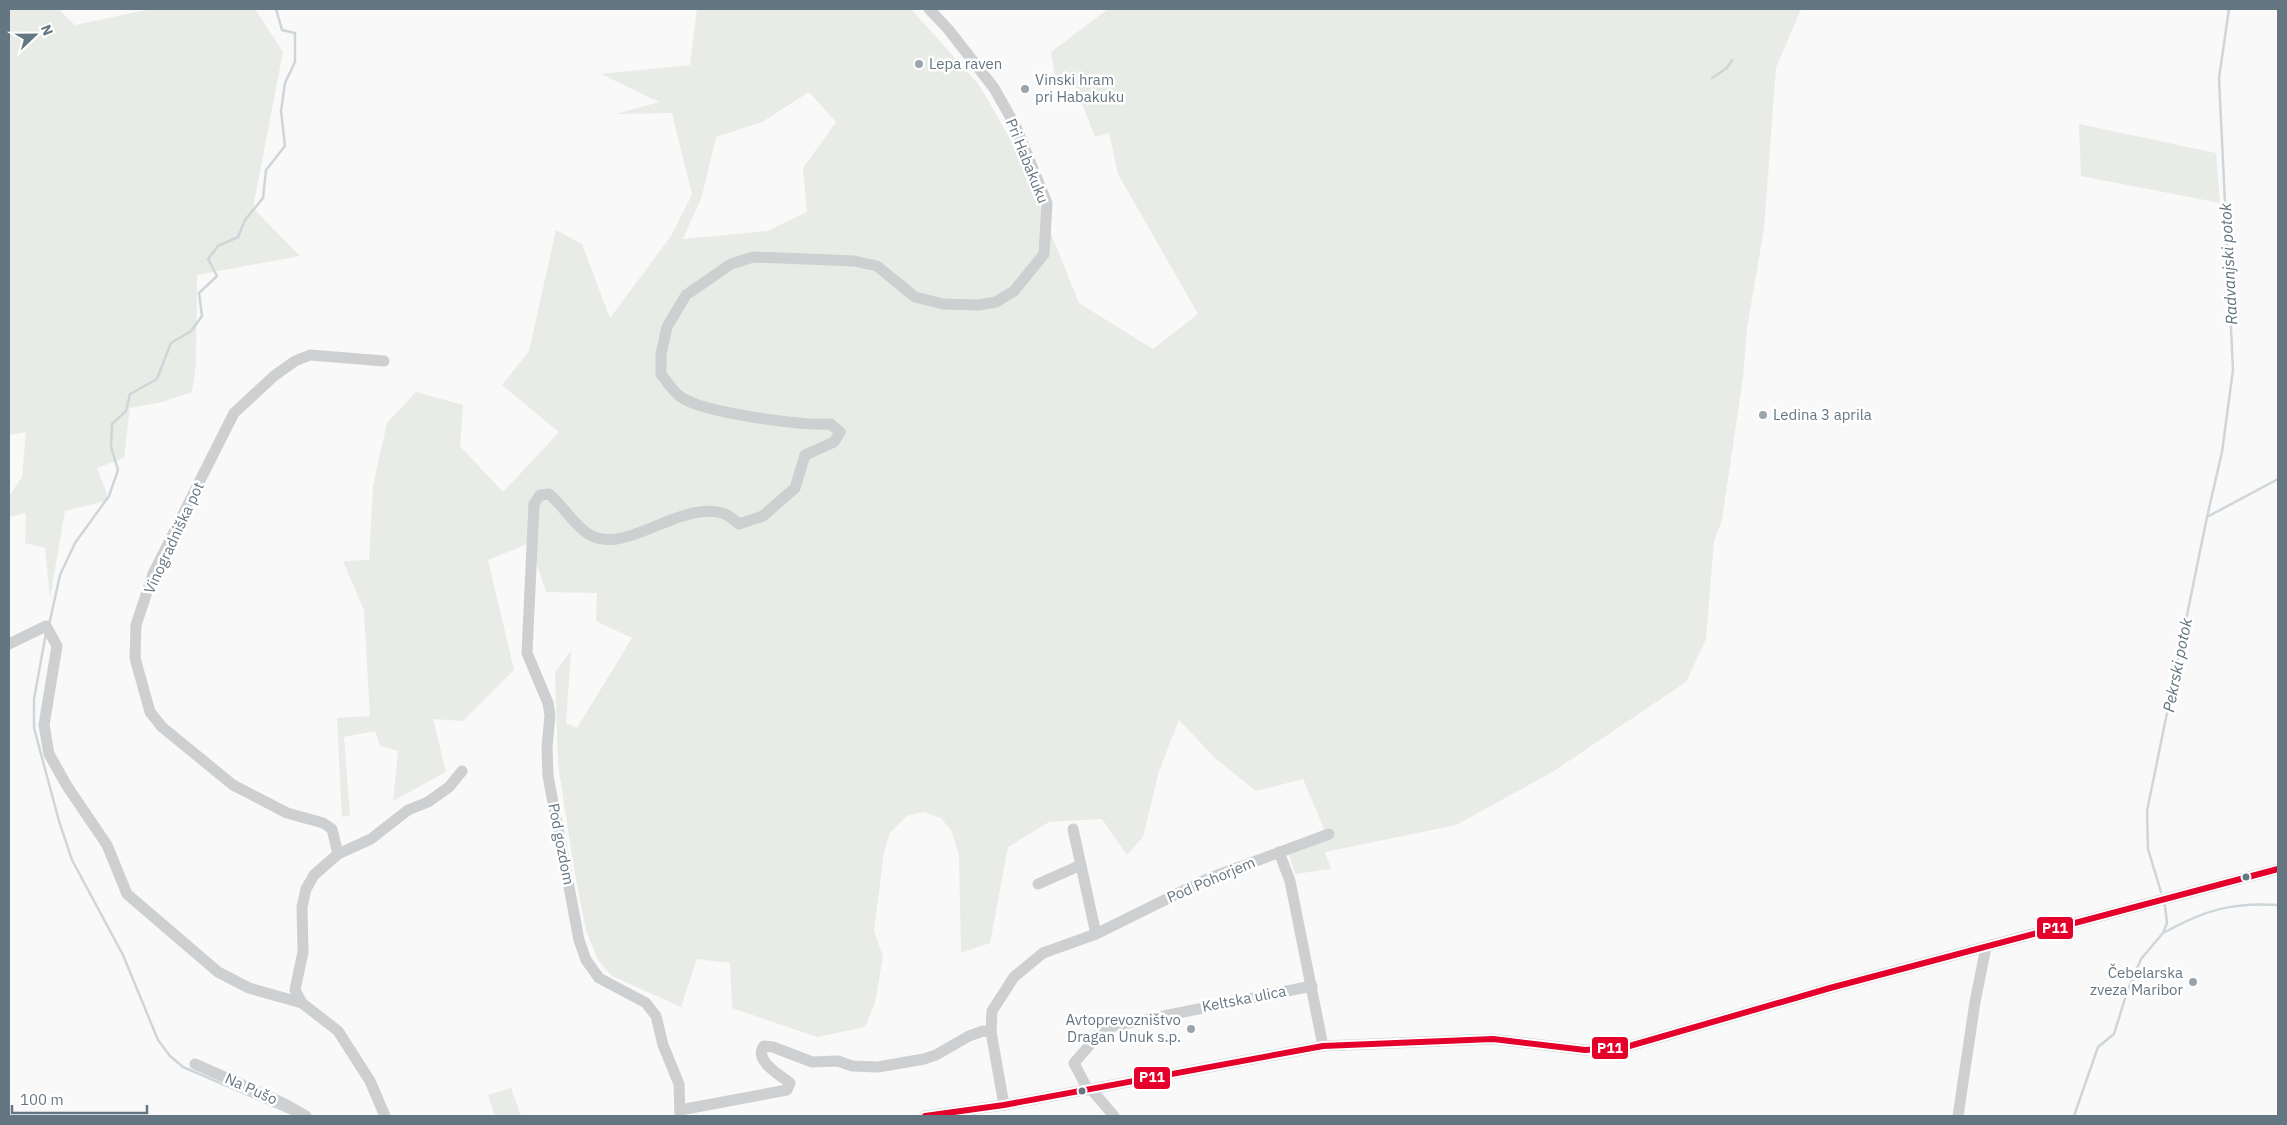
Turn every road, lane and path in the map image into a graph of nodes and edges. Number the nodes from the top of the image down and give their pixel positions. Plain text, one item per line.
1 (929, 9) edge
2 (753, 257) joint
3 (384, 361) dead end
4 (9, 644) edge
5 (462, 771) dead end
6 (1073, 829) dead end
7 (1329, 834) dead end
8 (1279, 852) junction
9 (338, 854) junction
10 (1081, 865) junction
11 (2278, 869) edge
12 (1038, 884) dead end
13 (1096, 934) junction
14 (1986, 947) junction
15 (1312, 986) junction
16 (302, 1002) junction
17 (991, 1032) junction
18 (1323, 1046) junction
19 (195, 1064) dead end
20 (1090, 1090) junction
21 (1004, 1105) junction
22 (680, 1113) edge
23 (306, 1116) edge
24 (385, 1116) edge
25 (926, 1116) edge
26 (1114, 1116) edge
27 (1958, 1116) edge

1 - 2 street, Pri Habakuku
2 - 22 street, Pod gozdom
3 - 9 street, Vinogradniška pot
4 - 16 street
5 - 9 street
6 - 10 street
7 - 8 street, Pod Pohorjem
8 - 13 street, Pod Pohorjem
8 - 15 street
9 - 16 street
10 - 12 street
10 - 13 street
11 - 14 street
13 - 17 street, Pod Pohorjem
14 - 18 street
14 - 27 street
15 - 18 street
15 - 20 street, Keltska ulica
16 - 24 street
17 - 21 street, Pod Pohorjem
17 - 22 street
18 - 20 street
19 - 23 street, Na Pušo
20 - 21 street
20 - 26 street
21 - 25 street

